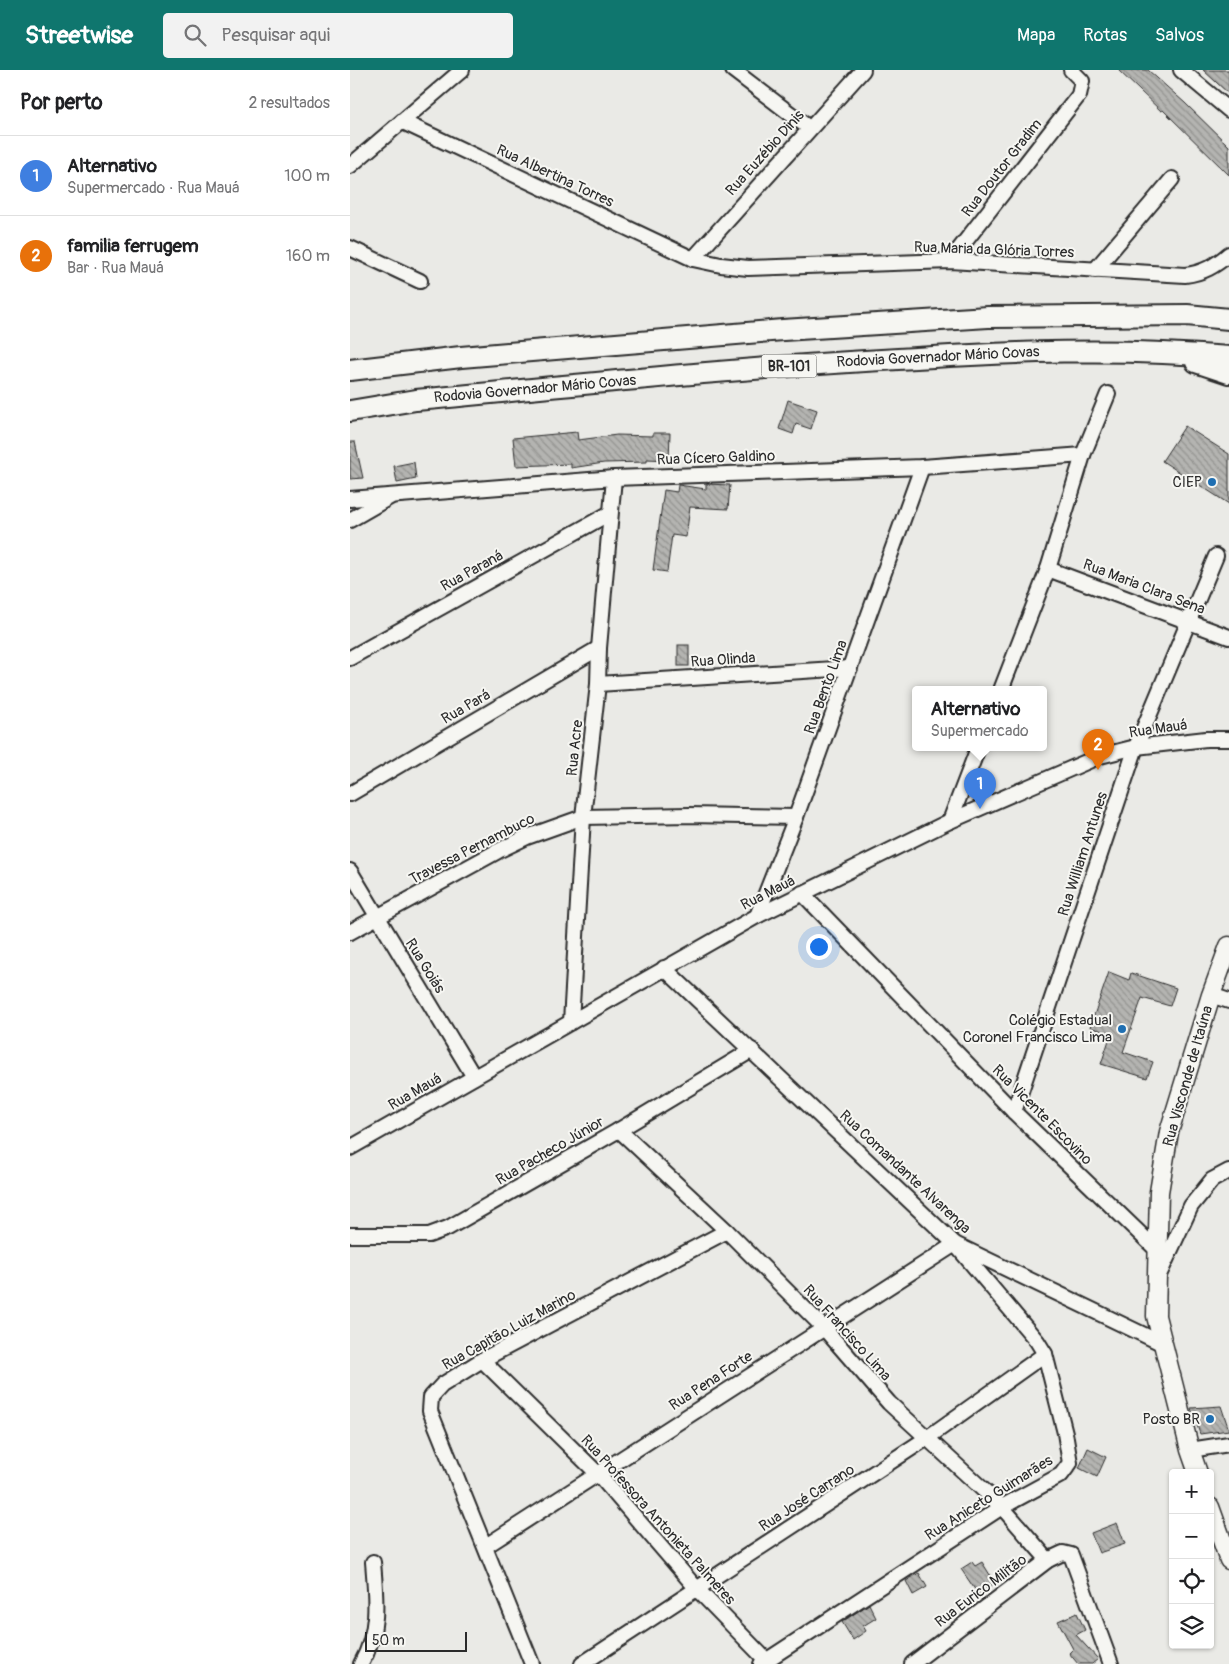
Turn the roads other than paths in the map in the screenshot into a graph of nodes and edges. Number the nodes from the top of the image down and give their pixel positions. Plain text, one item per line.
1 (462, 70) edge
2 (733, 70) edge
3 (863, 70) edge
4 (1071, 70) edge
5 (1181, 70) edge
6 (1229, 110) edge
7 (403, 122) junction
8 (809, 128) junction
9 (350, 166) edge
10 (1172, 180) dead end
11 (350, 248) edge
12 (1229, 254) edge
13 (693, 259) junction
14 (950, 262) junction
15 (1095, 270) junction
16 (420, 281) dead end
17 (1229, 308) edge
18 (1187, 314) junction
19 (1229, 319) edge
20 (1158, 351) junction
21 (1229, 357) edge
22 (350, 370) edge
23 (1229, 372) edge
24 (1108, 394) dead end
25 (350, 411) edge
26 (1083, 455) junction
27 (922, 467) junction
28 (614, 478) junction
29 (395, 494) junction
30 (350, 499) edge
31 (610, 513) junction
32 (350, 520) edge
33 (1216, 556) dead end
34 (1048, 569) junction
35 (1190, 623) junction
36 (1229, 637) edge
37 (599, 648) junction
38 (350, 658) edge
39 (850, 668) junction
40 (598, 684) junction
41 (1003, 686) edge
42 (1229, 739) edge
43 (1136, 747) junction
44 (977, 751) edge
45 (350, 794) edge
46 (584, 817) junction
47 (796, 817) junction
48 (950, 820) junction
49 (350, 870) edge
50 (802, 893) junction
51 (757, 916) junction
52 (376, 917) junction
53 (350, 932) edge
54 (1229, 946) edge
55 (664, 968) junction
56 (1211, 995) junction
57 (1229, 1001) edge
58 (572, 1022) junction
59 (752, 1050) junction
60 (474, 1076) junction
61 (1014, 1112) junction
62 (619, 1130) junction
63 (350, 1148) edge
64 (1229, 1171) edge
65 (727, 1231) junction
66 (350, 1235) edge
67 (955, 1244) junction
68 (1157, 1250) junction
69 (1155, 1283) junction
70 (823, 1327) junction
71 (1163, 1344) junction
72 (1046, 1354) junction
73 (482, 1360) junction
74 (927, 1438) junction
75 (1229, 1444) edge
76 (1190, 1450) junction
77 (1197, 1469) edge
78 (598, 1474) junction
79 (1002, 1507) junction
80 (1213, 1514) edge
81 (486, 1546) junction
82 (1048, 1560) junction
83 (1229, 1560) edge
84 (373, 1562) dead end
85 (697, 1589) junction
86 (763, 1662) edge
87 (361, 1664) edge
88 (532, 1664) edge
89 (582, 1664) edge
90 (912, 1664) edge
91 (1111, 1664) edge

1 - 7 street
2 - 8 street
3 - 8 street, Rua Euzébio Dinis
4 - 14 street, Rua Doutor Gradim
5 - 6 street
7 - 9 street
7 - 13 street, Rua Albertina Torres
8 - 13 street, Rua Euzébio Dinis
10 - 15 street
11 - 16 street
12 - 15 street, Rua Maria da Glória Torres
13 - 14 street, Rua Maria da Glória Torres
14 - 15 street, Rua Maria da Glória Torres
17 - 18 highway
18 - 19 highway
18 - 22 highway
20 - 21 highway, Rodovia Governador Mário Covas / BR-101
20 - 23 highway
20 - 25 highway, Rodovia Governador Mário Covas / BR-101
24 - 26 street
26 - 27 street, Rua Cícero Galdino
26 - 34 street
27 - 28 street, Rua Cícero Galdino
27 - 39 street, Rua Bento Lima
28 - 29 street, Rua Cícero Galdino
28 - 31 street, Rua Acre
29 - 30 street, Rua Cícero Galdino
29 - 32 street
31 - 37 street, Rua Acre
31 - 38 street, Rua Paraná
33 - 35 street, Rua William Antunes
34 - 35 street, Rua Maria Clara Sena
34 - 41 street
35 - 36 street, Rua Maria Clara Sena
35 - 43 street, Rua William Antunes
37 - 40 street, Rua Acre
37 - 45 street, Rua Pará
39 - 40 street, Rua Olinda
39 - 47 street, Rua Bento Lima
40 - 46 street, Rua Acre
42 - 43 street, Rua Mauá
43 - 48 street, Rua Mauá
43 - 61 street, Rua William Antunes
44 - 48 street
46 - 47 street, Travessa Pernambuco
46 - 52 street, Travessa Pernambuco
46 - 58 street, Rua Acre
47 - 51 street, Rua Bento Lima
48 - 50 street, Rua Mauá
49 - 52 street, Rua Goiás
50 - 51 street, Rua Mauá
50 - 61 street, Rua Vicente Escovino
51 - 55 street, Rua Mauá
52 - 53 street, Travessa Pernambuco
52 - 60 street, Rua Goiás
54 - 56 main road, Rua Visconde de Itaúna
55 - 58 street, Rua Mauá
55 - 59 street, Rua Comandante Alvarenga
56 - 57 street
56 - 68 main road, Rua Visconde de Itaúna
58 - 60 street, Rua Mauá
59 - 62 street, Rua Pacheco Júnior
59 - 67 street, Rua Comandante Alvarenga
60 - 63 street, Rua Mauá
61 - 68 street, Rua Vicente Escovino
62 - 65 street, Rua Francisco Lima
62 - 66 street, Rua Pacheco Júnior
64 - 69 street
65 - 70 street, Rua Francisco Lima
65 - 73 street, Rua Capitão Luiz Marino
67 - 70 street, Rua Pena Forte
67 - 71 street, Rua Comandante Alvarenga
67 - 72 street, Rua Aniceto Guimarães
68 - 69 main road, Rua Visconde de Itaúna
69 - 71 main road, Rua Visconde de Itaúna
70 - 74 street, Rua Francisco Lima
70 - 78 street, Rua Pena Forte
71 - 76 main road, Rua Visconde de Itaúna
72 - 74 street, Rua José Carrano
72 - 79 street, Rua Aniceto Guimarães
73 - 78 street, Rua Professora Antonieta Palmeres
73 - 81 street, Rua Capitão Luiz Marino
74 - 79 street, Rua Francisco Lima
74 - 85 street, Rua José Carrano
75 - 76 street
76 - 77 main road, Rua Visconde de Itaúna
78 - 81 street, Rua Pena Forte
78 - 85 street, Rua Professora Antonieta Palmeres
79 - 82 street, Rua Francisco Lima
79 - 86 street, Rua Aniceto Guimarães
80 - 83 main road
81 - 88 street, Rua Capitão Luiz Marino
82 - 90 street, Rua Eurico Militão
82 - 91 street, Rua Eurico Militão
84 - 87 street
85 - 86 street, Rua Professora Antonieta Palmeres
85 - 89 street, Rua José Carrano

